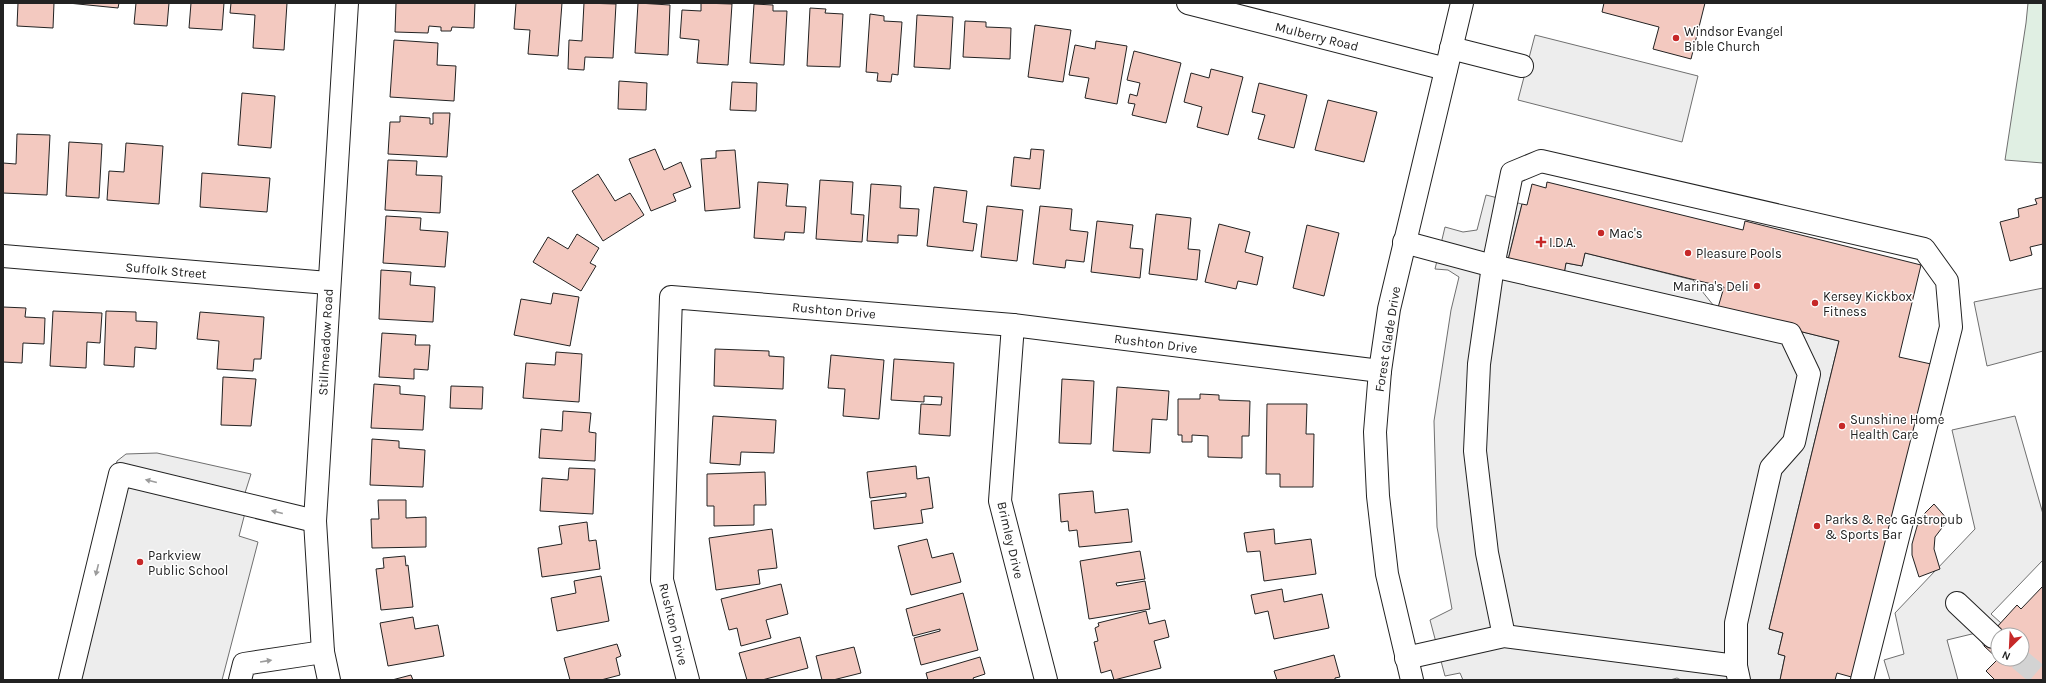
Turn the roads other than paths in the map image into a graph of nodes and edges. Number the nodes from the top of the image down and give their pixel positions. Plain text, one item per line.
1 (347, 3) edge
2 (1188, 3) edge
3 (1462, 3) edge
4 (1449, 58) junction
5 (1522, 66) dead end
6 (1404, 242) junction
7 (3, 256) edge
8 (1493, 266) junction
9 (328, 283) junction
10 (1013, 325) junction
11 (1380, 371) junction
12 (315, 521) junction
13 (1957, 603) dead end
14 (1990, 634) edge
15 (1504, 636) junction
16 (323, 652) junction
17 (1406, 658) junction
18 (1738, 673) edge
19 (70, 680) edge
20 (240, 680) edge
21 (329, 680) edge
22 (688, 680) edge
23 (1046, 680) edge
24 (1412, 680) edge
25 (1862, 680) edge

1 - 9 street, Stillmeadow Road
2 - 4 street, Mulberry Road
3 - 4 street, Forest Glade Drive
4 - 5 street, Mulberry Road
4 - 6 street, Forest Glade Drive
6 - 8 street
6 - 11 street, Forest Glade Drive
7 - 9 street, Suffolk Street
8 - 15 street
8 - 18 street
8 - 25 street
9 - 12 street, Stillmeadow Road
10 - 11 street, Rushton Drive
10 - 22 street, Rushton Drive
10 - 23 street, Brimley Drive
11 - 17 street, Forest Glade Drive
12 - 16 street, Stillmeadow Road
12 -> 19 street
13 - 14 street
15 - 17 street
15 - 18 street
20 -> 16 street
16 - 21 street, Stillmeadow Road
17 - 24 street, Forest Glade Drive

